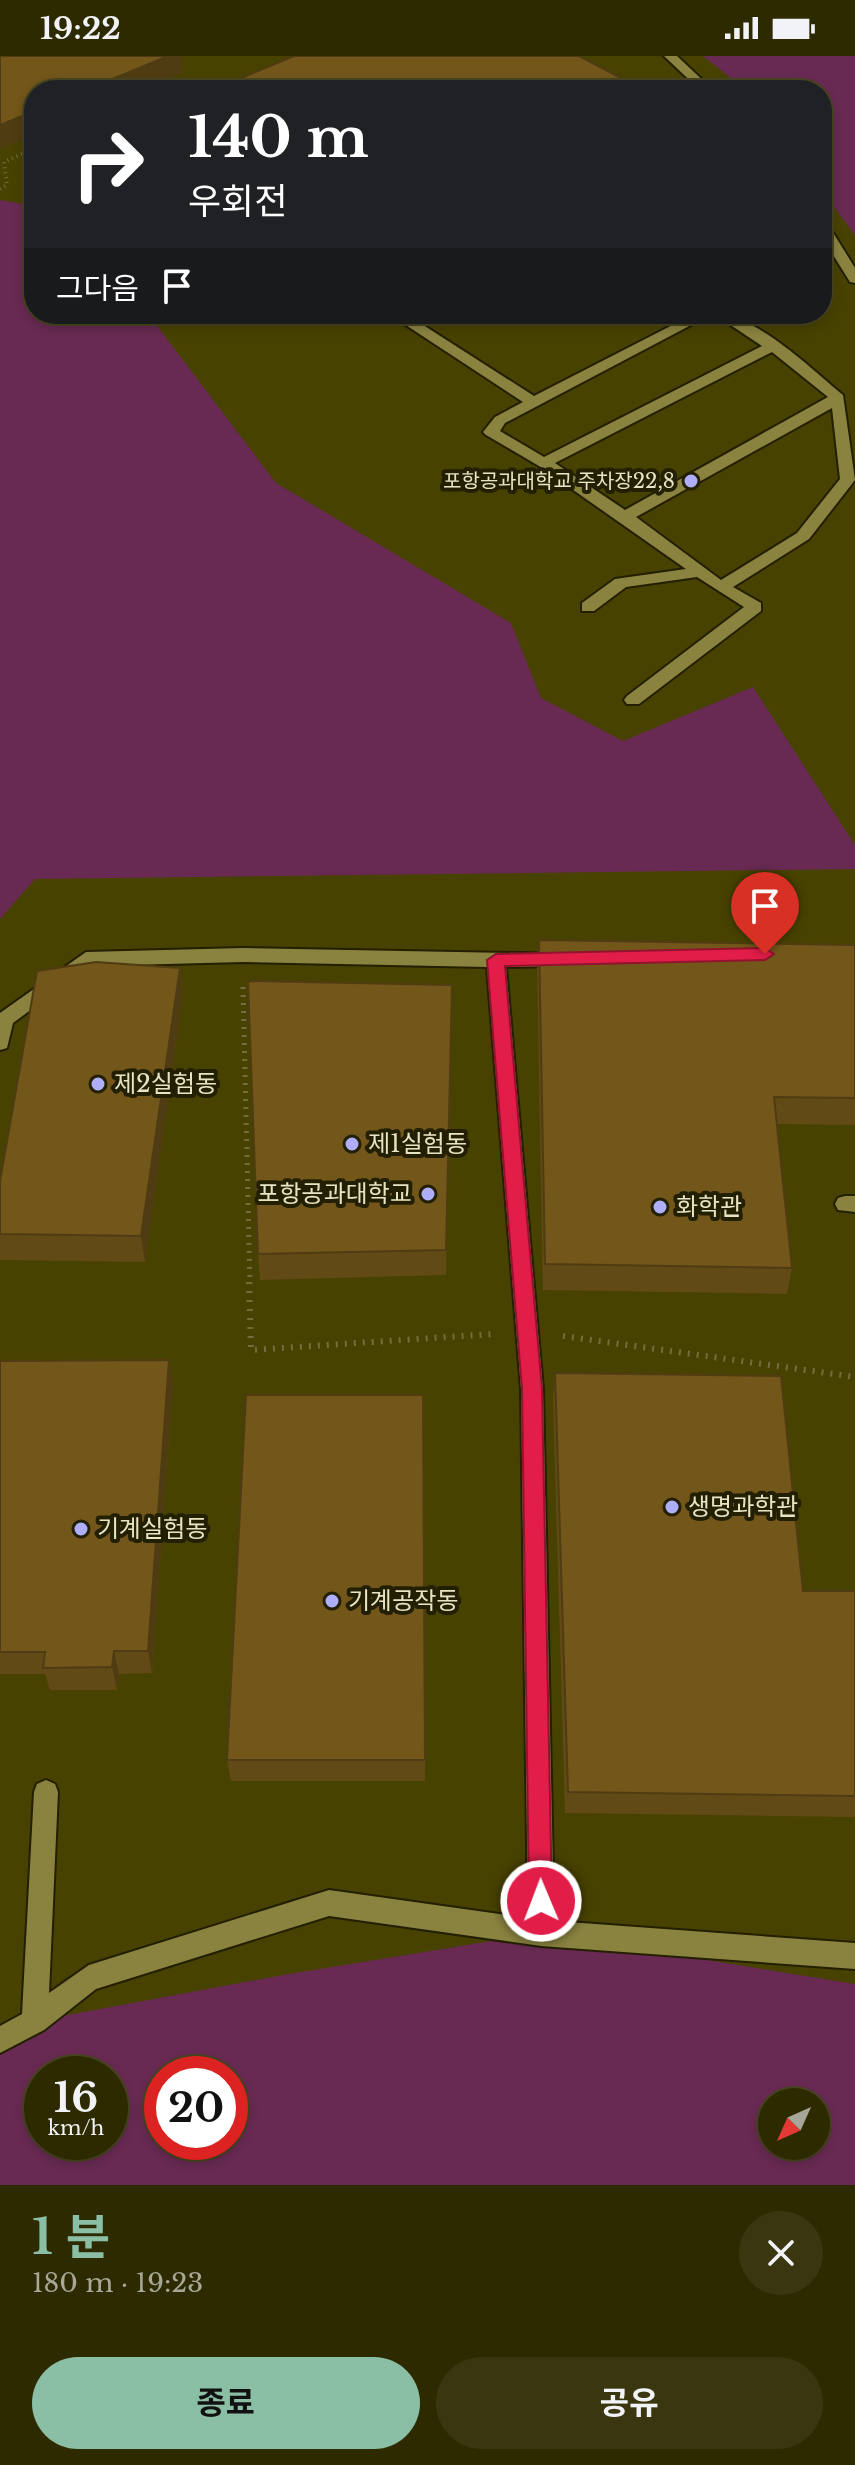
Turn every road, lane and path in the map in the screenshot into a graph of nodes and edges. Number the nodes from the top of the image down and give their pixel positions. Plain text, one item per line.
1 (670, 56) edge
2 (696, 80) edge
3 (24, 153) edge
4 (0, 189) edge
5 (832, 239) edge
6 (837, 245) junction
7 (832, 248) edge
8 (855, 279) edge
9 (412, 324) edge
10 (686, 324) edge
11 (737, 324) edge
12 (773, 346) junction
13 (838, 398) junction
14 (534, 403) junction
15 (544, 463) junction
16 (625, 517) junction
17 (700, 572) junction
18 (721, 587) junction
19 (588, 607) dead end
20 (633, 700) dead end
21 (243, 955) junction
22 (590, 958) edge
23 (496, 960) junction
24 (0, 1043) edge
25 (527, 1331) junction
26 (855, 1377) edge
27 (46, 1792) dead end
28 (541, 1933) junction
29 (855, 1956) edge
30 (35, 2021) junction
31 (0, 2040) edge

1 - 2 street
3 - 4 path
5 - 6 street
6 - 7 street
6 - 8 street
9 - 14 street
10 - 14 street
11 - 12 street
12 - 13 street
12 - 15 street
13 - 16 street
13 - 18 street
14 - 15 street
15 - 16 street
16 - 17 street
17 - 18 street
17 - 19 street
18 - 20 street
21 - 23 street
21 - 24 street
21 - 25 path
22 - 23 street
23 - 25 street
25 - 26 path
25 - 28 street
27 - 30 street
28 - 29 street
28 - 30 street
30 - 31 street

